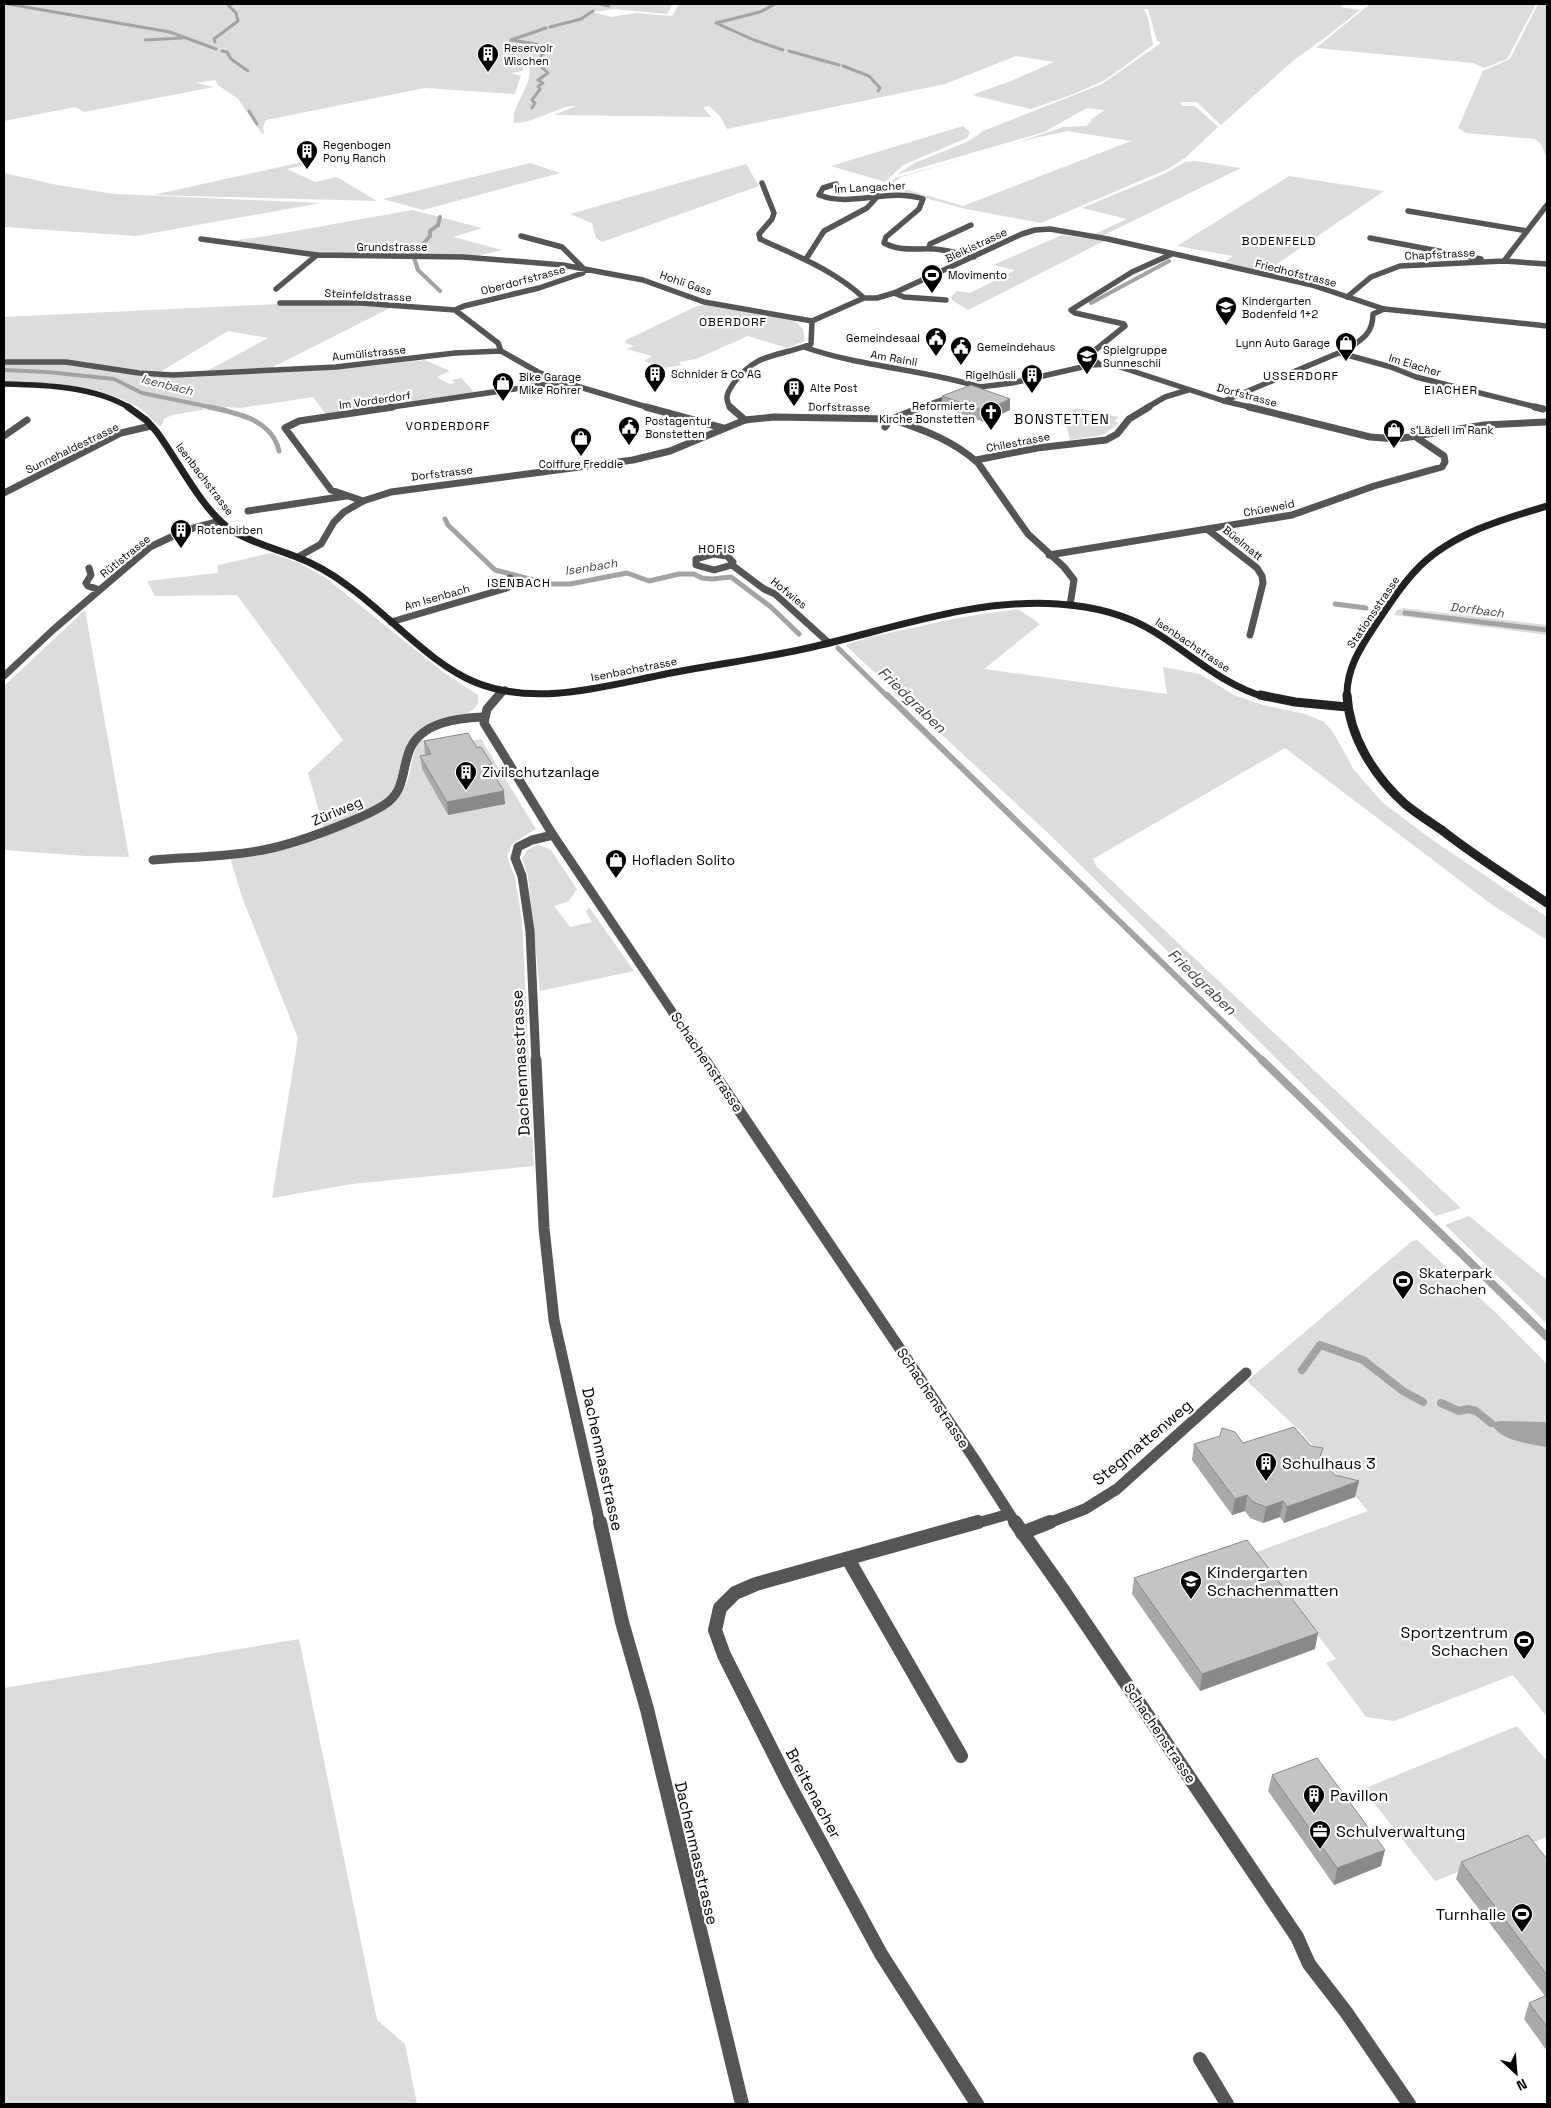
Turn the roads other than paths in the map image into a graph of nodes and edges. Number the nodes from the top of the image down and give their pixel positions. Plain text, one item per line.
1 (762, 183) dead end
2 (836, 184) dead end
3 (878, 196) junction
4 (1547, 205) edge
5 (1408, 211) dead end
6 (971, 225) dead end
7 (1041, 229) joint
8 (1527, 231) junction
9 (521, 236) dead end
10 (1370, 238) dead end
11 (201, 239) dead end
12 (931, 249) junction
13 (1172, 254) junction
14 (317, 256) junction
15 (974, 257) junction
16 (806, 259) junction
17 (1484, 262) junction
18 (1504, 262) junction
19 (1547, 264) edge
20 (584, 269) junction
21 (276, 289) dead end
22 (894, 294) junction
23 (1347, 297) junction
24 (864, 298) junction
25 (946, 300) dead end
26 (280, 303) dead end
27 (1384, 309) junction
28 (455, 310) junction
29 (812, 321) junction
30 (1547, 326) edge
31 (804, 347) junction
32 (502, 351) junction
33 (1340, 353) junction
34 (4, 362) edge
35 (1099, 364) junction
36 (563, 382) junction
37 (4, 384) edge
38 (1171, 385) junction
39 (980, 387) junction
40 (1188, 390) junction
41 (1168, 395) junction
42 (1224, 402) junction
43 (1543, 409) dead end
44 (27, 420) dead end
45 (745, 420) junction
46 (1547, 422) edge
47 (888, 423) junction
48 (151, 426) junction
49 (723, 428) junction
50 (4, 436) edge
51 (1416, 437) junction
52 (976, 460) junction
53 (4, 493) edge
54 (347, 496) junction
55 (363, 501) junction
56 (1547, 506) edge
57 (248, 511) dead end
58 (220, 521) junction
59 (1207, 529) junction
60 (1049, 555) junction
61 (298, 557) junction
62 (732, 565) dead end
63 (89, 568) dead end
64 (510, 578) dead end
65 (100, 590) junction
66 (1070, 604) junction
67 (391, 622) junction
68 (1250, 635) dead end
69 (829, 643) junction
70 (4, 676) edge
71 (505, 690) junction
72 (1347, 707) junction
73 (483, 717) junction
74 (553, 835) junction
75 (153, 860) dead end
76 (1547, 903) edge
77 (1246, 1373) dead end
78 (1009, 1514) junction
79 (1022, 1533) junction
80 (848, 1559) junction
81 (961, 1756) dead end
82 (1200, 2060) dead end
83 (742, 2104) edge
84 (977, 2104) edge
85 (1227, 2104) edge
86 (1408, 2104) edge

1 - 16 street
2 - 3 street, Im Langacher
3 - 12 street, Im Langacher
3 - 16 street
4 - 8 street
5 - 8 street
6 - 12 street
7 - 13 street, Friedhofstrasse
7 - 15 street, Bleikistrasse
8 - 18 street
9 - 20 street, Oberdorfstrasse
10 - 17 street, Chapfstrasse
11 - 14 street, Grundstrasse
12 - 15 street, Im Langacher
13 - 23 street, Friedhofstrasse
13 - 35 street
14 - 20 street, Grundstrasse
14 - 21 street
15 - 22 street, Bleikistrasse
16 - 24 street
17 - 18 street, Chapfstrasse
17 - 23 street, Chapfstrasse
18 - 19 street, Chapfstrasse
20 - 28 street, Oberdorfstrasse
20 - 29 street, Hohli Gass
22 - 24 street, Bleikistrasse
22 - 25 street
23 - 27 street, Friedhofstrasse
24 - 29 street, Bleikistrasse
26 - 28 street, Steinfeldstrasse
27 - 30 street, Friedhofstrasse
27 - 33 street
28 - 32 street
29 - 31 street
31 - 39 street, Am Rainli
31 - 45 street
32 - 34 street, Aumülistrasse
32 - 36 street
33 - 42 street
33 - 43 street, Im Eiacher
35 - 38 street, Dorfstrasse
35 - 39 street, Dorfstrasse
36 - 49 street
36 - 54 street, Im Vorderdorf
37 - 48 main road, Isenbachstrasse
38 - 40 street, Dorfstrasse
38 - 41 street
39 - 47 street, Dorfstrasse
40 - 41 street, Chilestrasse
40 - 42 street, Dorfstrasse
41 - 52 street, Chilestrasse
42 - 51 street, Dorfstrasse
44 - 50 street
45 - 47 street, Dorfstrasse
45 - 49 street, Dorfstrasse
46 - 51 street, Dorfstrasse
47 - 52 street
48 - 53 street, Sunnehaldestrasse
48 - 58 main road, Isenbachstrasse
49 - 55 street, Dorfstrasse
51 - 59 street, Chüeweid
52 - 60 street
54 - 55 street
54 - 57 street
55 - 61 street, Dorfstrasse
56 - 72 main road, Stationsstrasse
58 - 61 main road, Isenbachstrasse
58 - 65 street, Rütistrasse
59 - 60 street, Chüeweid
59 - 68 street, Büelmatt
60 - 66 street
61 - 67 main road, Isenbachstrasse
62 - 69 street, Hofwies
63 - 65 street, Rütistrasse
64 - 67 street, Am Isenbach
65 - 70 street, Rütistrasse
66 - 69 main road, Isenbachstrasse
66 - 72 main road, Isenbachstrasse
67 - 71 main road, Isenbachstrasse
69 - 71 main road, Isenbachstrasse
71 - 73 street
72 - 76 main road, Stationsstrasse
73 - 74 street, Schachenstrasse
73 - 75 street, Züriweg
74 - 78 street, Schachenstrasse
74 - 83 street, Dachenmasstrasse
77 - 79 street, Stegmattenweg
78 - 79 street, Schachenstrasse
78 - 80 street, Breitenacher
79 - 86 street, Schachenstrasse
80 - 81 street
80 - 84 street, Breitenacher
82 - 85 street

